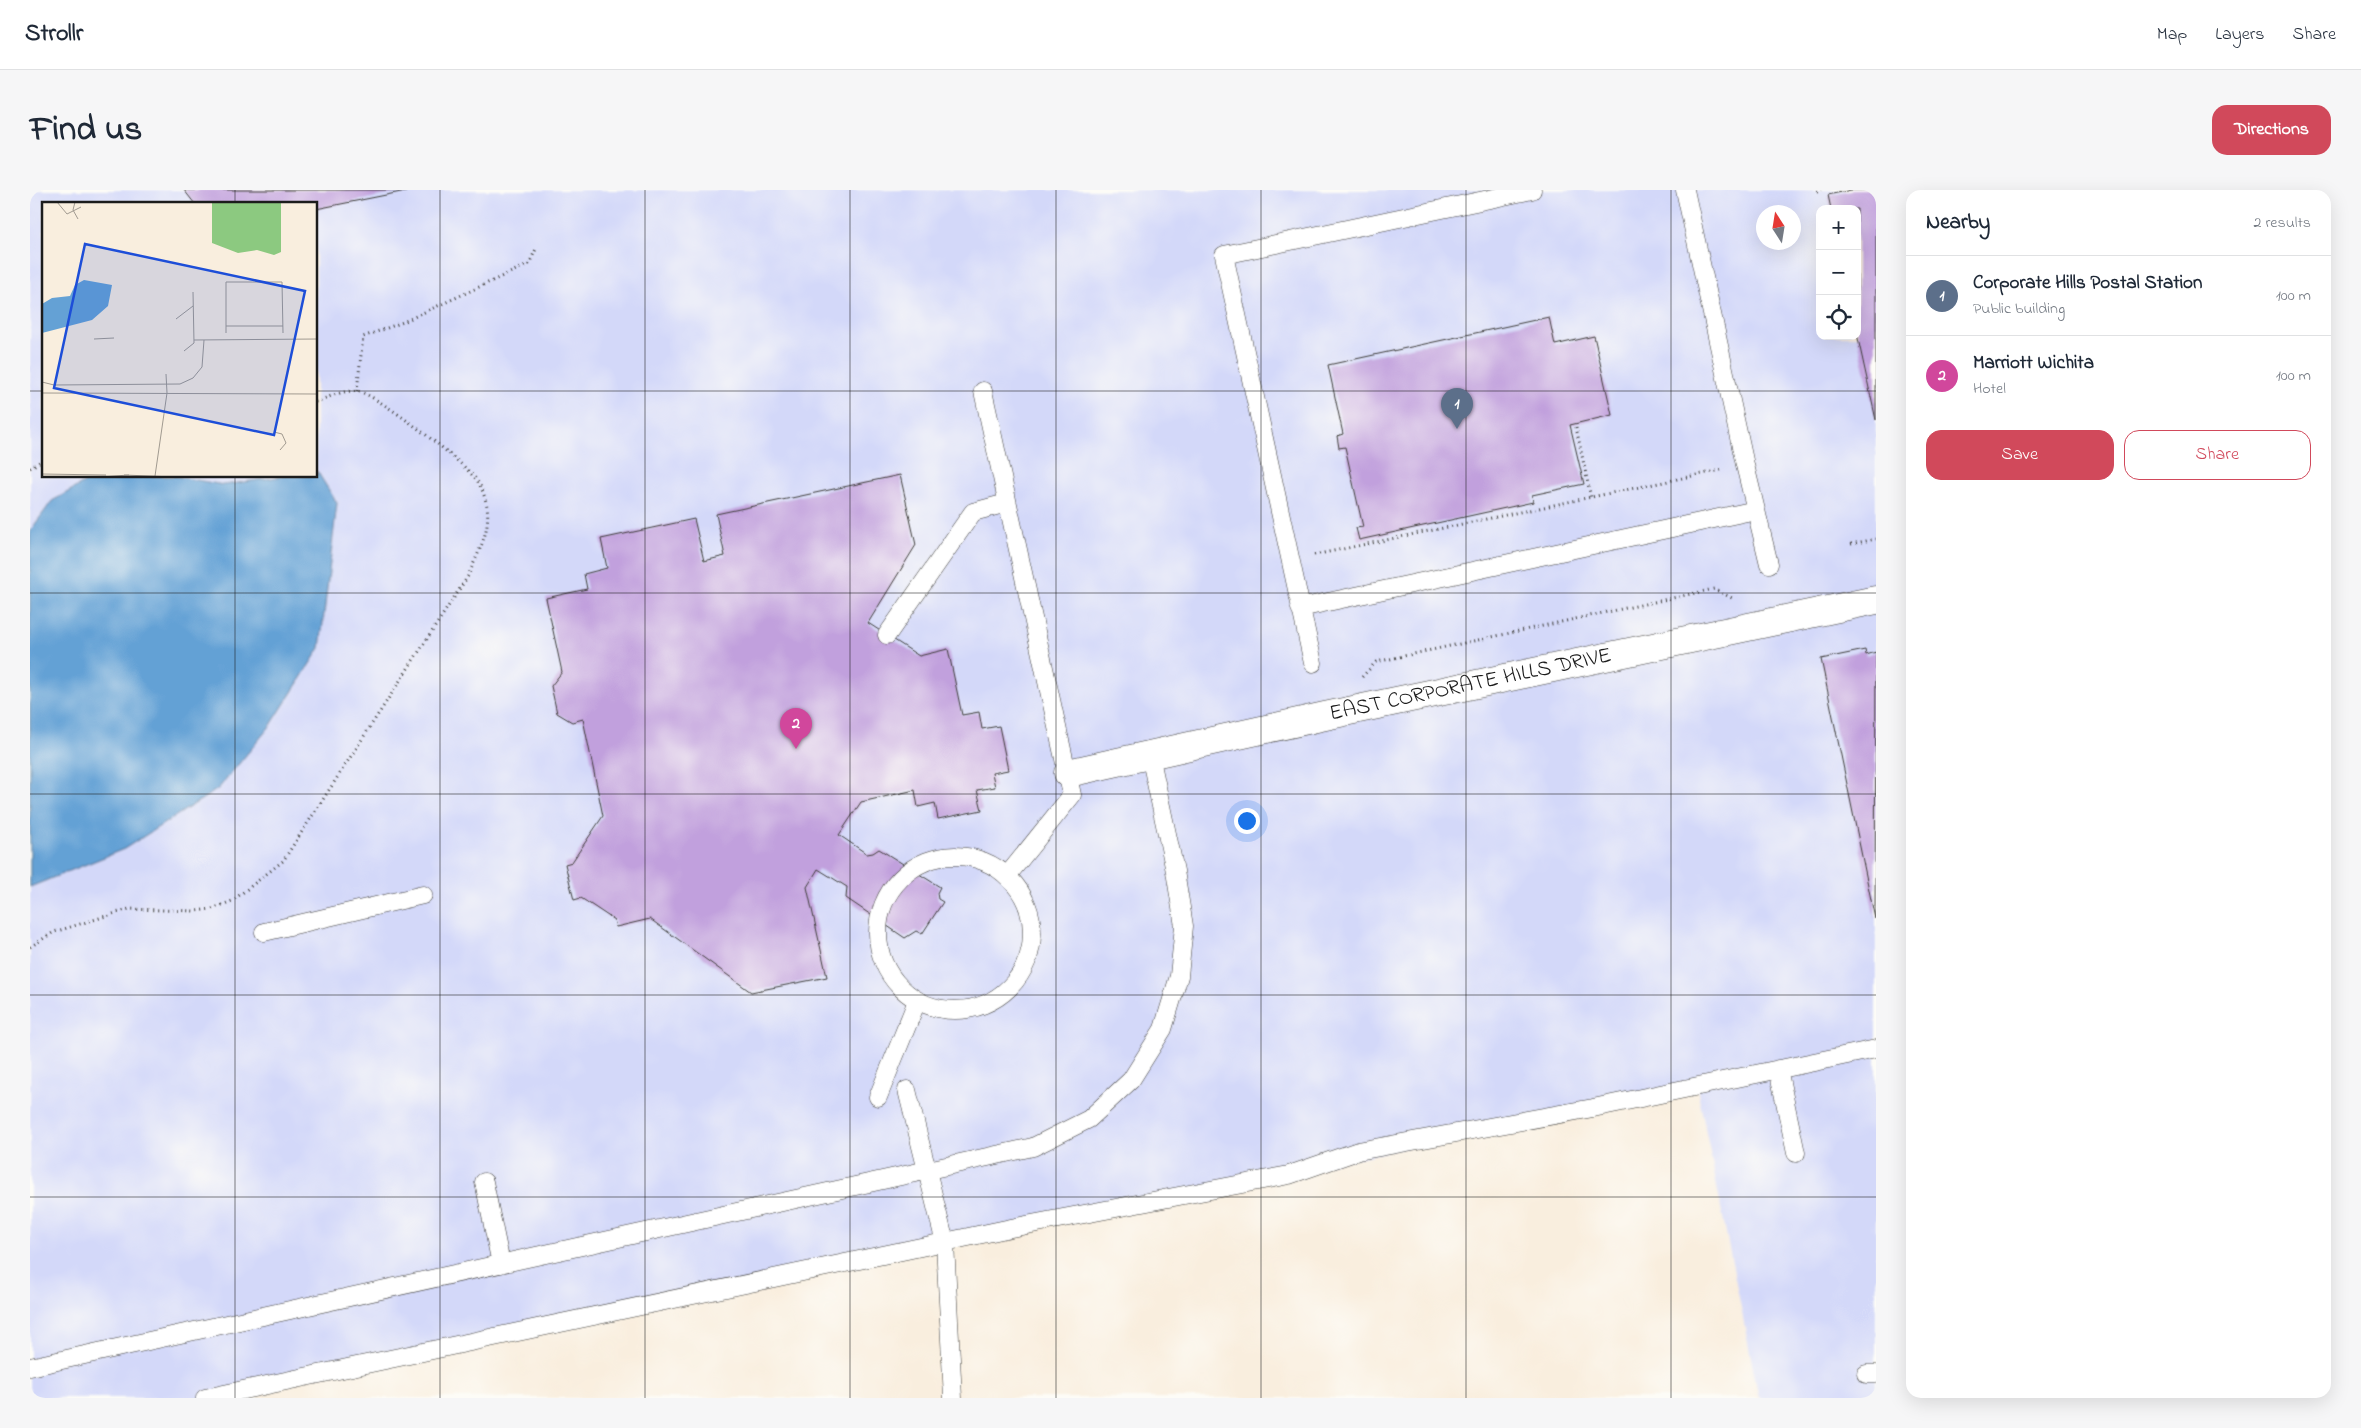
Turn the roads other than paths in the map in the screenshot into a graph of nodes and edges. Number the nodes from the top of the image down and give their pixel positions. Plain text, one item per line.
1 (1532, 190) edge
2 (1685, 190) edge
3 (984, 391) dead end
4 (1007, 503) junction
5 (1756, 510) junction
6 (1769, 564) dead end
7 (1876, 600) edge
8 (1300, 608) junction
9 (887, 635) dead end
10 (1312, 663) dead end
11 (1150, 755) junction
12 (1068, 773) junction
13 (1006, 876) junction
14 (423, 895) dead end
15 (264, 932) dead end
16 (918, 1001) junction
17 (1876, 1049) edge
18 (1778, 1069) junction
19 (907, 1090) dead end
20 (878, 1097) dead end
21 (1796, 1153) dead end
22 (926, 1171) junction
23 (484, 1182) dead end
24 (945, 1243) junction
25 (501, 1264) junction
26 (30, 1367) edge
27 (205, 1398) edge
28 (953, 1398) edge

1 - 8 lane
2 - 5 lane
3 - 4 lane
4 - 9 lane
4 - 12 lane
5 - 6 lane
5 - 8 lane
7 - 11 street, EAST CORPORATE HILLS DRIVE
8 - 10 lane
11 - 12 street, EAST CORPORATE HILLS DRIVE
11 - 22 lane
12 - 13 lane
13 - 16 lane
13 - 16 lane
14 - 15 lane
16 - 20 lane
17 - 18 lane
18 - 21 lane
18 - 24 lane
19 - 22 lane
22 - 24 lane
22 - 25 lane
23 - 25 lane
24 - 27 lane
24 - 28 lane
25 - 26 lane

